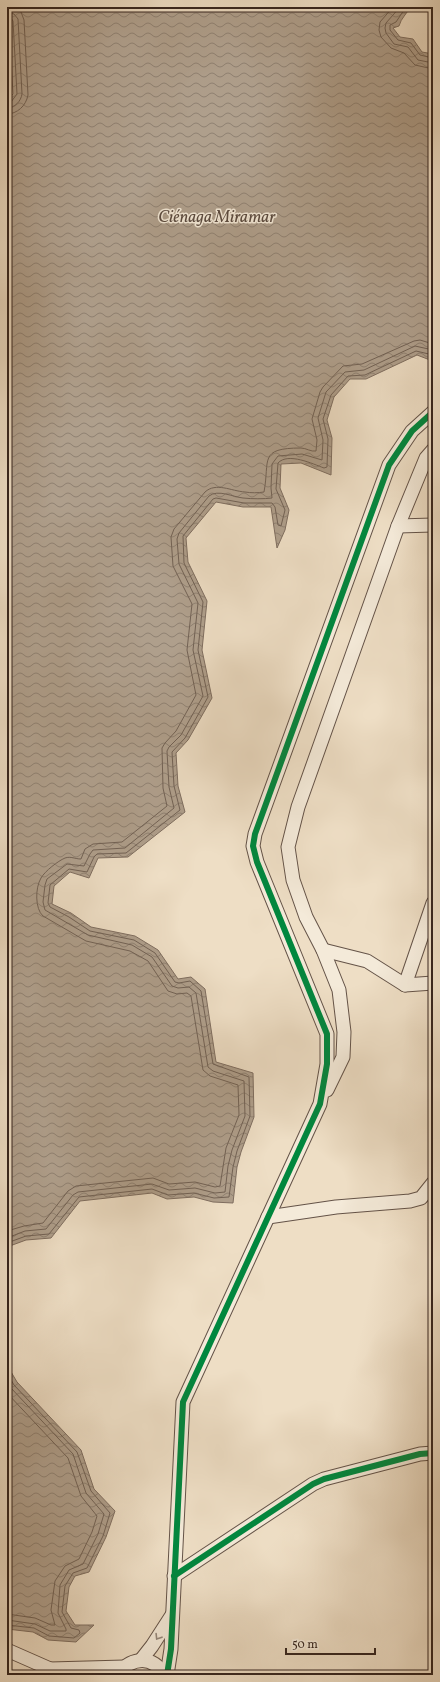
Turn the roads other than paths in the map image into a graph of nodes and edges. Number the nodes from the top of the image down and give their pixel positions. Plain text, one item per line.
1 (433, 412) edge
2 (433, 450) edge
3 (433, 525) edge
4 (398, 526) junction
5 (433, 903) edge
6 (323, 950) junction
7 (433, 983) edge
8 (405, 985) junction
9 (320, 1104) junction
10 (433, 1183) edge
11 (268, 1217) junction
12 (433, 1453) edge
13 (174, 1576) junction
14 (173, 1613) junction
15 (7, 1650) edge
16 (141, 1660) junction
17 (50, 1669) junction
18 (121, 1671) edge
19 (63, 1675) edge
20 (165, 1675) edge

1 - 9 street
2 - 4 street
3 - 4 street
4 - 6 street
5 - 8 street
6 - 8 street
6 - 9 street
7 - 8 street
9 - 11 street
10 - 11 street
11 - 13 street
12 - 13 street
13 - 14 street
14 -> 16 street
14 - 20 street
15 - 17 street
16 - 18 street
16 - 20 street
17 - 18 street
17 - 19 street

